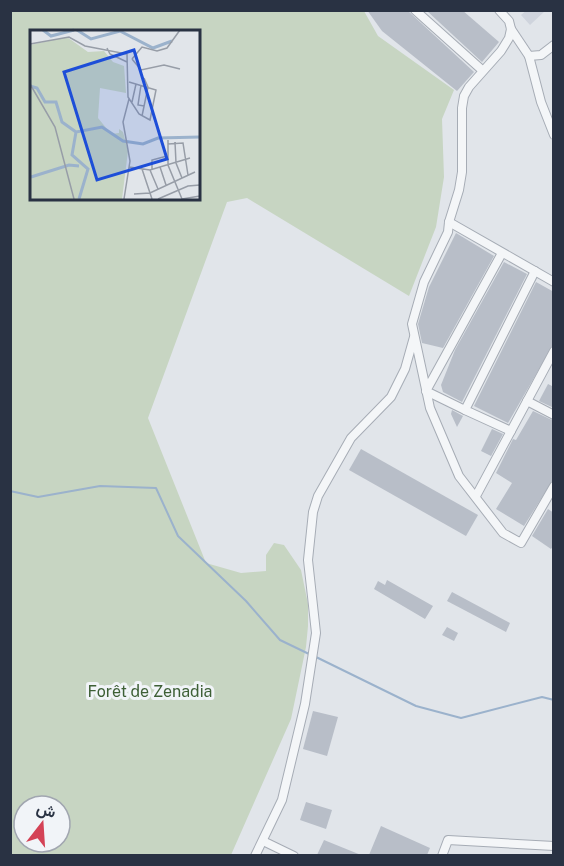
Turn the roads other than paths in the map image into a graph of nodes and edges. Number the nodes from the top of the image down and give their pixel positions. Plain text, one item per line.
1 (415, 10) edge
2 (499, 10) edge
3 (511, 29) junction
4 (554, 45) edge
5 (554, 50) edge
6 (543, 53) junction
7 (529, 56) junction
8 (482, 70) junction
9 (554, 135) edge
10 (449, 222) junction
11 (502, 253) junction
12 (535, 271) junction
13 (554, 282) edge
14 (414, 335) junction
15 (554, 351) edge
16 (426, 391) junction
17 (527, 401) junction
18 (465, 410) junction
19 (554, 415) edge
20 (511, 431) junction
21 (554, 486) edge
22 (476, 496) junction
23 (262, 841) junction
24 (554, 846) edge
25 (255, 855) edge
26 (294, 855) edge
27 (442, 855) edge

1 - 8 street
2 - 3 street
3 - 7 street
3 - 8 street
4 - 6 street
5 - 6 street
6 - 7 street
7 - 9 street
8 - 10 street
10 - 11 street
10 - 14 street
11 - 12 street
11 - 16 street
12 - 13 street
12 - 18 street
14 - 16 street
14 - 23 street
15 - 17 street
16 - 18 street
16 - 22 street
17 - 19 street
17 - 20 street
18 - 20 street
20 - 22 street
21 - 22 street
23 - 25 street
23 - 26 street
24 - 27 street

